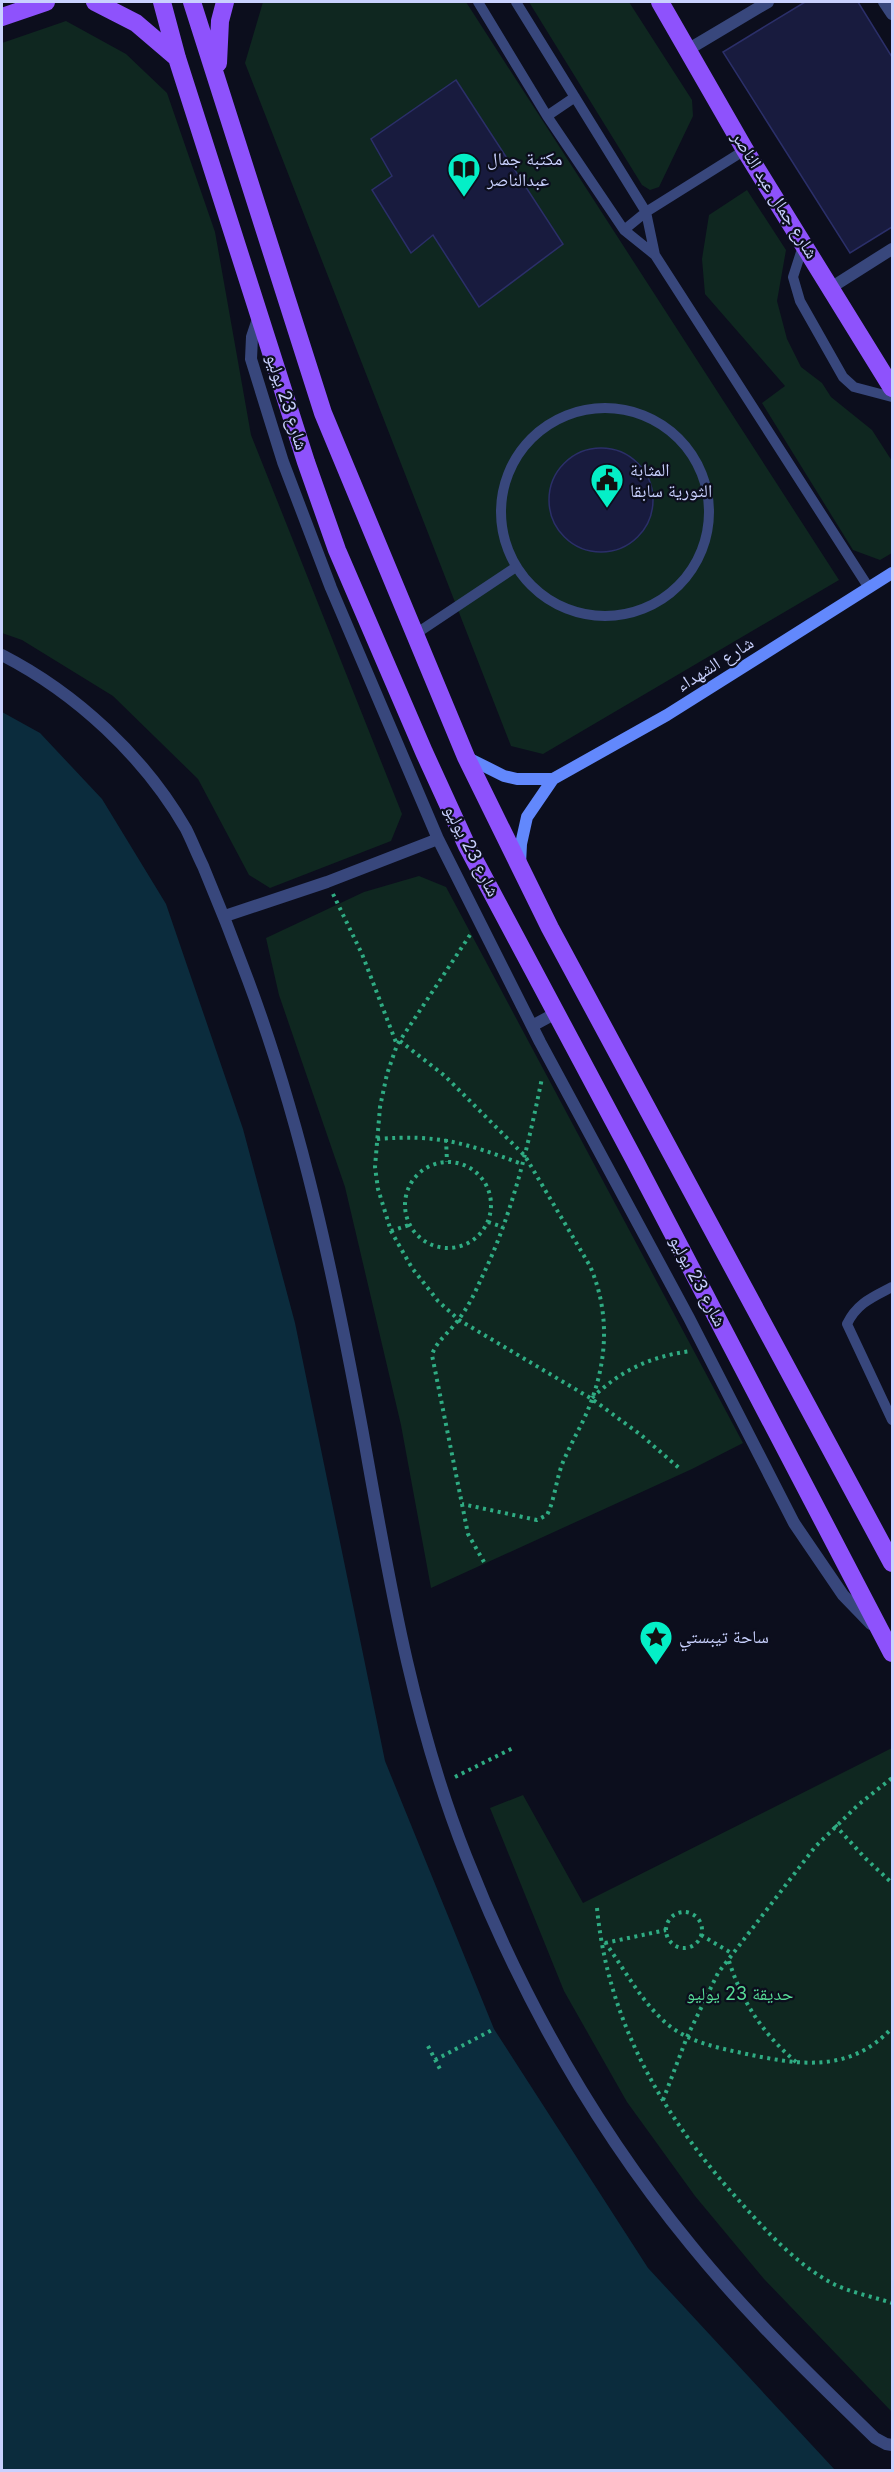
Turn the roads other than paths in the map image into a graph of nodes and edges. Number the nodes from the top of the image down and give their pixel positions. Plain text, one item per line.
1 (46, 2) edge
2 (95, 2) edge
3 (162, 2) edge
4 (192, 2) edge
5 (225, 2) edge
6 (478, 2) edge
7 (516, 2) edge
8 (660, 2) edge
9 (768, 2) edge
10 (884, 2) edge
11 (892, 14) edge
12 (2, 17) edge
13 (689, 49) junction
14 (177, 58) junction
15 (218, 80) junction
16 (575, 98) junction
17 (547, 116) junction
18 (746, 150) junction
19 (646, 212) junction
20 (624, 231) junction
21 (804, 243) junction
22 (892, 249) edge
23 (655, 255) junction
24 (832, 287) junction
25 (259, 316) junction
26 (892, 388) edge
27 (892, 397) edge
28 (516, 567) junction
29 (892, 573) edge
30 (869, 588) junction
31 (414, 635) junction
32 (2, 655) edge
33 (466, 757) junction
34 (553, 779) junction
35 (438, 839) junction
36 (520, 868) junction
37 (225, 916) junction
38 (556, 1013) junction
39 (532, 1026) junction
40 (892, 1287) edge
41 (892, 1420) edge
42 (891, 1555) edge
43 (889, 1646) edge
44 (892, 2445) edge

1 - 12 main road
2 - 14 main road
3 - 14 main road, شارع 23 يوليو
4 - 15 main road, شارع 23 يوليو
5 - 15 main road
6 - 17 lane
7 - 16 lane
8 - 13 main road, شارع جمال عبد الناصر
9 - 13 street
10 - 11 street
13 - 18 main road, شارع جمال عبد الناصر
14 - 25 main road, شارع 23 يوليو
15 - 31 main road, شارع 23 يوليو
16 - 17 lane
16 - 19 lane
17 - 20 lane
18 - 19 lane
18 - 21 main road, شارع جمال عبد الناصر
19 - 20 lane
19 - 23 lane
20 - 23 lane
21 - 24 main road, شارع جمال عبد الناصر
21 - 27 lane
22 - 24 street
23 - 30 lane
24 - 26 main road, شارع جمال عبد الناصر
25 - 35 street
25 - 38 main road, شارع 23 يوليو
28 - 28 lane
28 - 31 lane
29 - 30 street, شارع الشهداء
30 - 34 street, شارع الشهداء
31 - 33 main road, شارع 23 يوليو
32 - 37 street
33 - 34 street, شارع الشهداء
33 - 36 main road, شارع 23 يوليو
34 - 36 street, شارع الشهداء
35 - 37 street
35 - 39 street
36 - 42 main road, شارع 23 يوليو
37 - 44 street
38 - 39 street
38 - 43 main road, شارع 23 يوليو
39 - 43 street
40 - 41 lane

